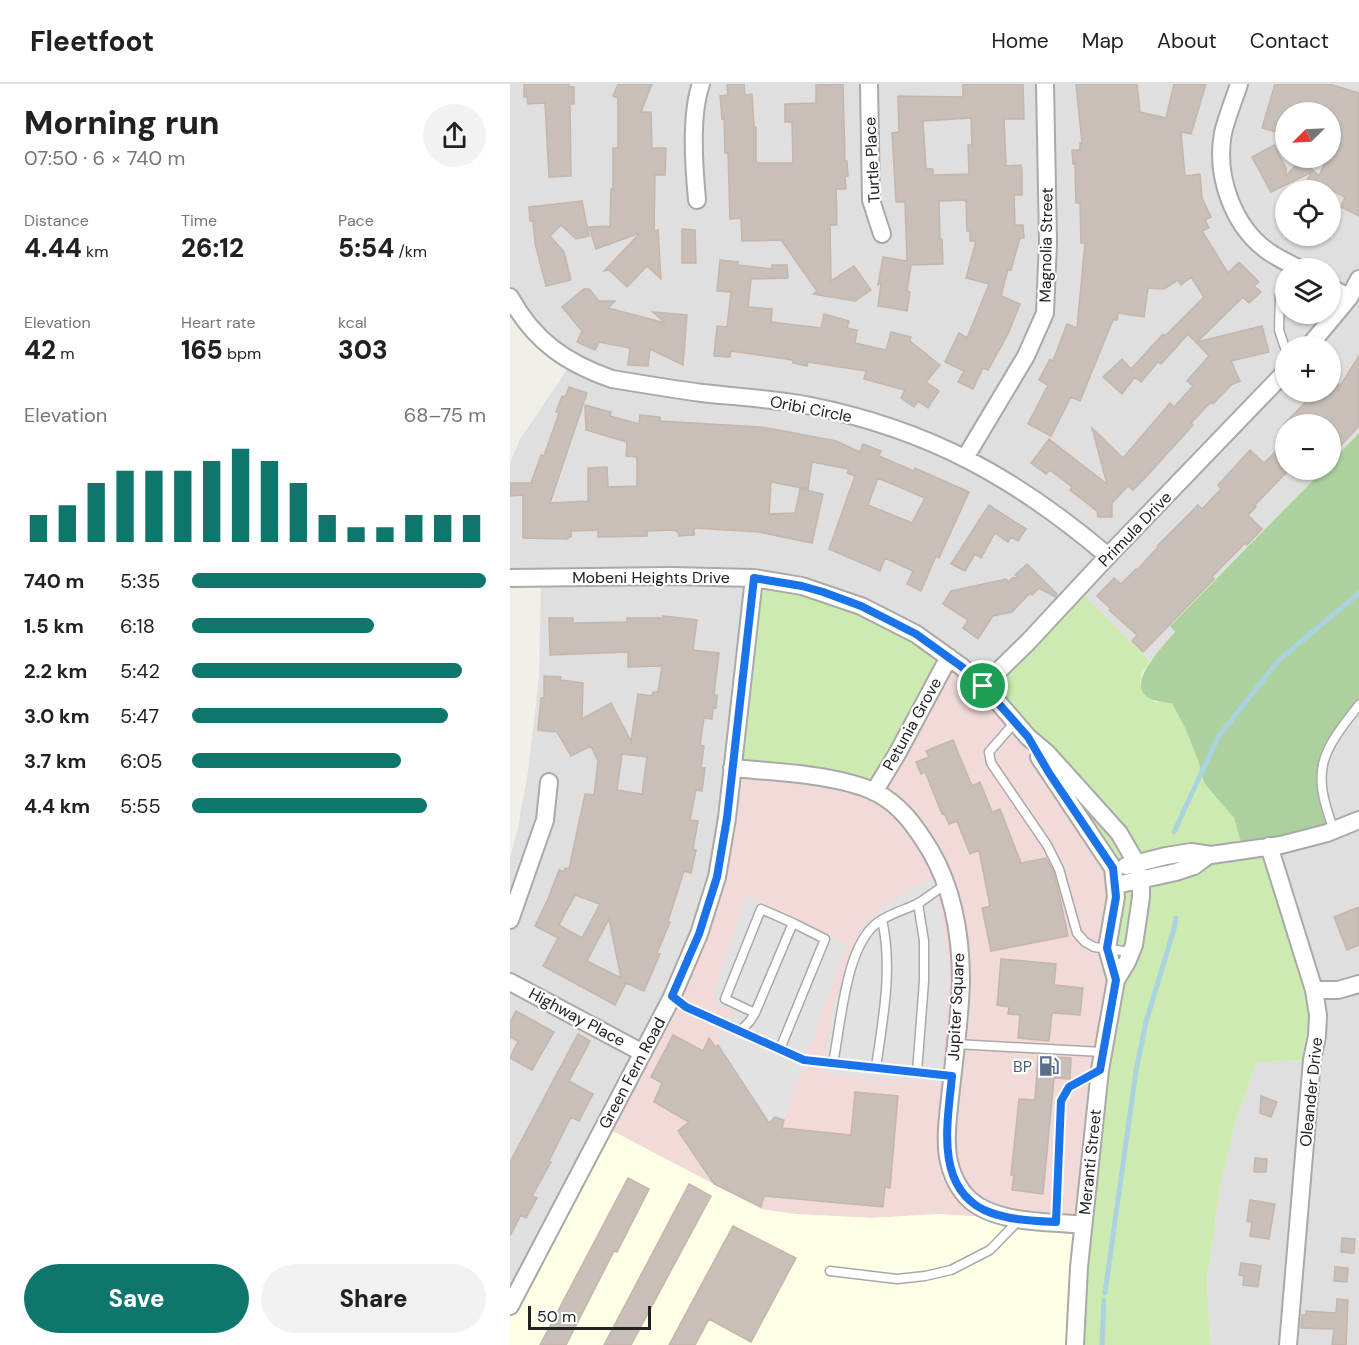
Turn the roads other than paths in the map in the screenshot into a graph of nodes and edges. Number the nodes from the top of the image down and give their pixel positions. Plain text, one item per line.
1 (701, 84) edge
2 (869, 84) edge
3 (1045, 84) edge
4 (1239, 84) edge
5 (697, 200) dead end
6 (882, 234) dead end
7 (1279, 258) edge
8 (1359, 279) edge
9 (1341, 293) edge
10 (510, 297) edge
11 (1349, 298) junction
12 (1318, 336) edge
13 (1275, 382) edge
14 (965, 458) junction
15 (1108, 556) junction
16 (510, 578) edge
17 (754, 578) junction
18 (949, 657) junction
19 (983, 686) junction
20 (1359, 705) edge
21 (1016, 721) junction
22 (1028, 737) junction
23 (732, 768) junction
24 (549, 782) dead end
25 (874, 792) junction
26 (1359, 820) edge
27 (1334, 830) junction
28 (1269, 846) junction
29 (1113, 868) junction
30 (1139, 872) junction
31 (946, 884) junction
32 (1116, 885) junction
33 (918, 903) junction
34 (510, 920) edge
35 (882, 920) junction
36 (792, 923) junction
37 (1107, 948) junction
38 (1131, 952) junction
39 (1116, 980) junction
40 (510, 982) edge
41 (1359, 984) edge
42 (1314, 990) junction
43 (672, 996) junction
44 (755, 1012) junction
45 (740, 1031) junction
46 (956, 1044) junction
47 (780, 1049) junction
48 (1102, 1052) junction
49 (643, 1053) junction
50 (832, 1063) junction
51 (876, 1067) junction
52 (1100, 1070) junction
53 (917, 1072) junction
54 (952, 1076) junction
55 (1020, 1219) junction
56 (1056, 1222) junction
57 (1083, 1225) junction
58 (830, 1271) dead end
59 (510, 1306) edge
60 (1075, 1345) edge
61 (1288, 1345) edge

1 - 5 street
2 - 6 street, Turtle Place
3 - 14 street, Magnolia Street
4 - 7 street
8 - 11 street
9 - 11 street
10 - 14 street, Oribi Circle
11 - 12 street
13 - 15 street, Primula Drive
14 - 15 street, Oribi Circle
15 - 19 street, Primula Drive
16 - 17 street, Mobeni Heights Drive
17 - 18 street, Mobeni Heights Drive
17 - 23 street, Green Fern Road
18 - 19 street, Mobeni Heights Drive
18 - 25 street, Petunia Grove
19 - 21 street, Mobeni Heights Drive
20 - 27 lane
21 - 22 street, Mobeni Heights Drive
21 - 37 lane
22 - 29 street, Mobeni Heights Drive
22 - 30 street, Mobeni Heights Drive
23 - 25 street, Jupiter Square
23 - 43 street, Green Fern Road
24 - 34 street
25 - 31 street, Jupiter Square
26 - 27 street
27 - 28 street
28 - 30 street
28 - 42 street, Oleander Drive
29 - 30 street
29 - 32 street, Mobeni Heights Drive
30 - 32 street
30 - 38 street, Meranti Street
31 - 33 lane
31 - 46 street, Jupiter Square
32 - 37 street, Meranti Street
33 - 35 lane
33 - 53 lane
35 - 50 lane
35 - 51 lane
36 - 44 lane
36 - 44 lane
36 - 47 lane
37 - 38 lane
37 - 39 street, Meranti Street
38 - 39 street, Meranti Street
39 - 48 street, Meranti Street
40 - 49 street, Highway Place
41 - 42 street
42 - 61 street, Oleander Drive
43 - 45 lane
43 - 49 street, Green Fern Road
44 - 45 lane
45 - 47 lane
46 - 48 lane
46 - 54 street, Jupiter Square
47 - 50 lane
48 - 52 street, Meranti Street
49 - 59 street, Green Fern Road
50 - 51 lane
51 - 53 lane
52 - 56 lane
52 - 57 street, Meranti Street
53 - 54 lane
54 - 55 street, Jupiter Square
55 - 56 street, Jupiter Square
55 - 58 lane
56 - 57 street, Jupiter Square
57 - 60 street, Meranti Street

